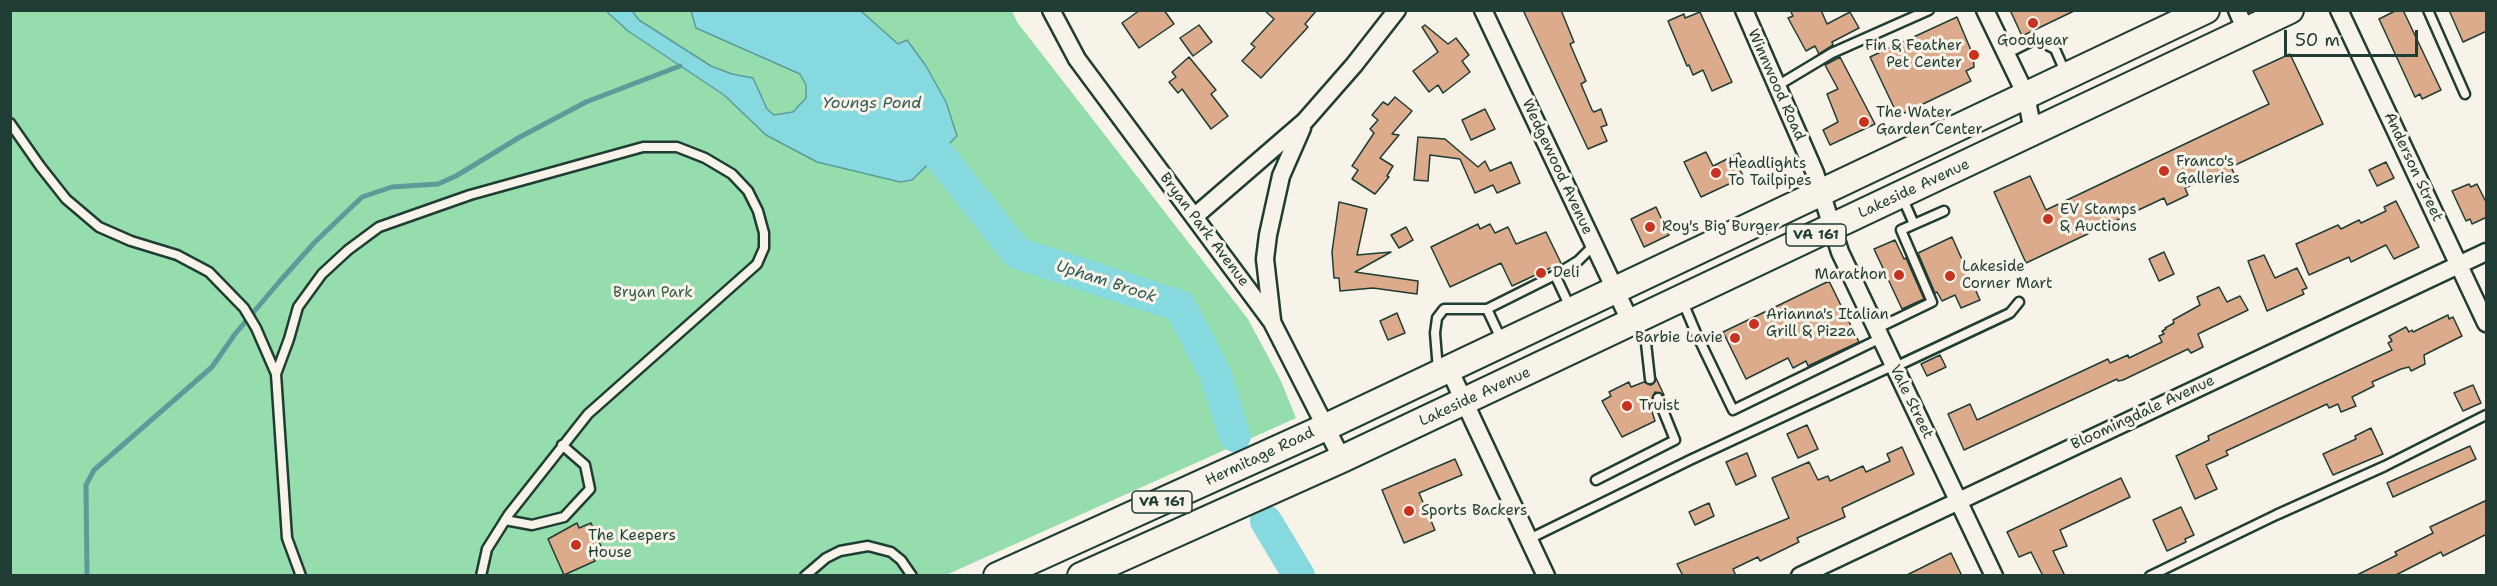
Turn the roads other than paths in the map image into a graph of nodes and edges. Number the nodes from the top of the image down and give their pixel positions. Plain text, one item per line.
1 (1051, 10) edge
2 (1396, 10) edge
3 (1483, 10) edge
4 (1744, 10) edge
5 (1929, 10) edge
6 (1985, 10) edge
7 (2290, 10) edge
8 (2339, 10) edge
9 (2428, 10) edge
10 (2192, 14) edge
11 (2242, 21) edge
12 (2006, 54) junction
13 (2067, 76) junction
14 (1777, 86) junction
15 (2465, 94) dead end
16 (2026, 95) junction
17 (1305, 121) junction
18 (10, 123) edge
19 (2033, 132) junction
20 (1821, 193) junction
21 (1901, 195) junction
22 (1944, 210) dead end
23 (1194, 217) junction
24 (1914, 224) junction
25 (1832, 227) junction
26 (1594, 245) junction
27 (2487, 252) edge
28 (2459, 265) junction
29 (1555, 275) junction
30 (1614, 290) junction
31 (1682, 299) junction
32 (2019, 302) dead end
33 (1487, 309) junction
34 (1572, 310) junction
35 (1272, 322) junction
36 (1631, 323) junction
37 (2487, 323) edge
38 (1879, 333) junction
39 (1503, 343) junction
40 (1894, 366) junction
41 (1444, 371) junction
42 (276, 374) junction
43 (1650, 379) dead end
44 (1658, 398) dead end
45 (1464, 401) junction
46 (2487, 415) edge
47 (1326, 427) junction
48 (562, 445) junction
49 (1342, 459) junction
50 (1596, 480) dead end
51 (1959, 500) junction
52 (505, 520) junction
53 (1529, 539) junction
54 (302, 576) edge
55 (481, 576) edge
56 (805, 576) edge
57 (912, 576) edge
58 (997, 576) edge
59 (1081, 576) edge
60 (1546, 576) edge
61 (1800, 576) edge
62 (1994, 576) edge
63 (2150, 576) edge

1 - 23 street, Bryan Park Avenue
2 - 17 street
3 - 26 street, Wedgewood Avenue
4 - 14 street, Winnwood Road
5 - 14 lane
6 - 12 street
7 - 11 main road, Lakeside Avenue / VA 161
8 - 28 street, Anderson Street
9 - 15 lane
10 - 13 main road, VA 161
11 - 19 main road, Lakeside Avenue / VA 161
12 - 13 lane
12 - 16 street
13 - 16 main road, VA 161
14 - 20 street, Winnwood Road
16 - 19 street
16 - 20 main road, VA 161
17 - 23 street
17 - 35 street
18 - 42 lane
19 - 21 main road, Lakeside Avenue / VA 161
20 - 25 street, Vale Street
20 - 30 main road, VA 161
21 - 24 lane
21 - 25 main road, Lakeside Avenue / VA 161
22 - 24 lane
23 - 35 street, Bryan Park Avenue
24 - 38 lane
25 - 31 main road, Lakeside Avenue / VA 161
25 - 38 street, Vale Street
26 - 29 lane
26 - 30 street, Wedgewood Avenue
27 - 28 street, Bloomingdale Avenue
28 - 37 street, Anderson Street
28 - 51 street, Bloomingdale Avenue
29 - 33 lane
29 - 34 lane
30 - 34 main road, VA 161
30 - 36 street, Wedgewood Avenue
31 - 36 main road, Lakeside Avenue / VA 161
31 - 38 lane
32 - 40 lane
33 - 39 lane
33 - 41 lane
34 - 39 main road, VA 161
35 - 47 street, Bryan Park Avenue
36 - 43 lane
36 - 45 main road, Lakeside Avenue / VA 161
38 - 40 street, Vale Street
39 - 41 main road, VA 161
40 - 51 street, Vale Street
40 - 53 lane
41 - 45 street
41 - 47 main road, VA 161
42 - 48 lane
42 - 54 lane
44 - 50 lane
45 - 49 main road, Lakeside Avenue / VA 161
45 - 53 street
46 - 63 lane
47 - 49 street, Bryan Park Avenue
47 - 58 main road, Hermitage Road / VA 161
48 - 52 lane
48 - 52 lane
49 - 59 main road, VA 161
51 - 61 street, Bloomingdale Avenue
51 - 62 street, Vale Street
52 - 55 lane
53 - 60 street
56 - 57 lane

